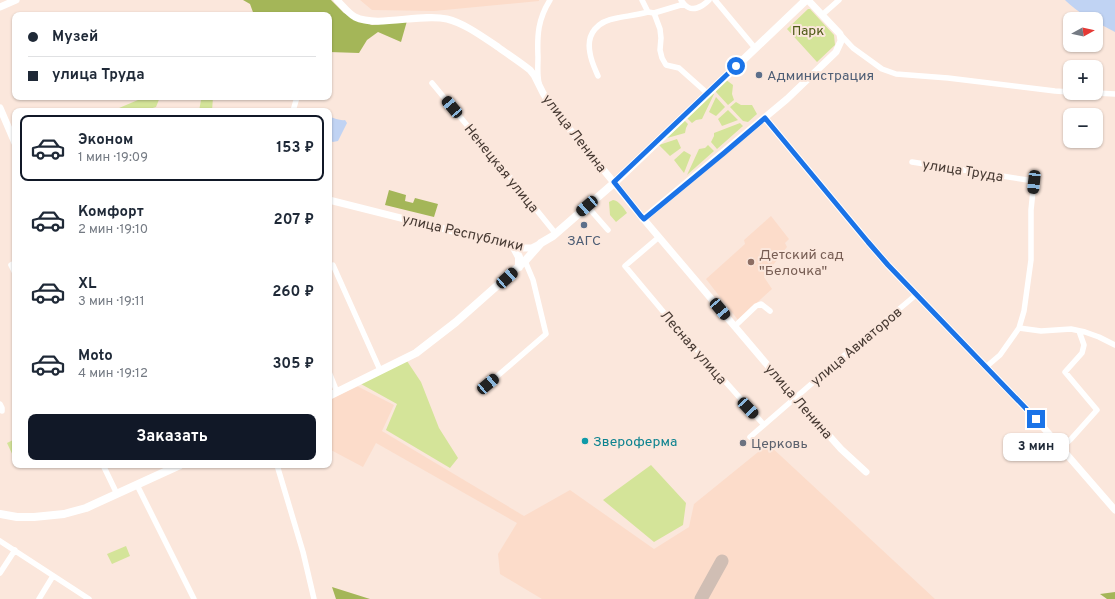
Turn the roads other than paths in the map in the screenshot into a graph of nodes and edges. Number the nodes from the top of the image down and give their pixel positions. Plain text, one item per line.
1 (16, 0) edge
2 (337, 0) edge
3 (550, 0) edge
4 (642, 0) edge
5 (708, 0) edge
6 (715, 0) edge
7 (807, 0) edge
8 (839, 0) edge
9 (683, 2) edge
10 (0, 7) edge
11 (648, 12) junction
12 (654, 14) junction
13 (822, 15) junction
14 (840, 34) junction
15 (849, 43) junction
16 (756, 48) junction
17 (836, 52) junction
18 (538, 62) junction
19 (525, 66) junction
20 (598, 76) dead end
21 (432, 83) dead end
22 (540, 85) junction
23 (1063, 91) edge
24 (707, 93) junction
25 (1103, 93) edge
26 (1115, 94) edge
27 (0, 108) edge
28 (2, 118) edge
29 (765, 118) junction
30 (12, 137) edge
31 (912, 162) dead end
32 (614, 182) junction
33 (332, 201) edge
34 (587, 206) junction
35 (644, 219) junction
36 (608, 230) dead end
37 (556, 234) junction
38 (659, 237) junction
39 (541, 243) junction
40 (513, 246) junction
41 (525, 261) junction
42 (333, 265) dead end
43 (519, 267) junction
44 (917, 294) junction
45 (770, 311) dead end
46 (735, 326) junction
47 (1019, 328) junction
48 (1080, 331) junction
49 (1115, 344) edge
50 (986, 367) junction
51 (380, 370) junction
52 (332, 380) edge
53 (488, 384) dead end
54 (337, 392) junction
55 (332, 394) edge
56 (795, 397) junction
57 (0, 404) edge
58 (2, 411) dead end
59 (764, 425) junction
60 (750, 437) dead end
61 (1061, 448) junction
62 (104, 468) edge
63 (165, 468) edge
64 (278, 468) edge
65 (866, 472) dead end
66 (136, 484) junction
67 (117, 494) junction
68 (1115, 510) edge
69 (0, 514) edge
70 (0, 541) edge
71 (15, 550) junction
72 (0, 573) edge
73 (53, 576) junction
74 (39, 599) edge
75 (89, 599) edge
76 (194, 599) edge
77 (314, 599) edge

1 - 10 street
2 - 19 street, улица Ленина
3 - 18 street, улица Ленина
4 - 11 street
5 - 9 street
6 - 16 street
7 - 13 street
7 - 16 main road, улица Республики
8 - 13 street
9 - 12 street
11 - 12 street
11 - 20 street
12 - 24 street
13 - 14 street
14 - 15 street
14 - 17 street
15 - 17 street
15 - 23 street
16 - 24 main road, улица Республики
17 - 29 street
18 - 19 street
18 - 22 street, улица Ленина
19 - 22 street, улица Ленина
21 - 37 street, Ненецкая улица
22 - 32 street, улица Ленина
24 - 32 main road, улица Республики
25 - 26 street
27 - 28 street
28 - 30 street
29 - 35 street
29 - 44 street
31 - 47 street, улица Труда
32 - 34 main road, улица Республики
32 - 35 street, улица Ленина
33 - 40 street, улица Республики
34 - 36 street
34 - 37 main road, улица Республики
35 - 38 street, улица Ленина
37 - 39 main road, улица Республики
38 - 46 street, улица Ленина
38 - 59 street, Лесная улица
39 - 40 street, улица Республики
39 - 41 main road
40 - 43 main road
41 - 43 main road
41 - 53 street
42 - 51 street
43 - 51 main road
44 - 50 street
44 - 56 street, улица Авиаторов
45 - 46 street
46 - 56 street, улица Ленина
47 - 48 street
47 - 50 street, улица Труда
48 - 49 street
48 - 61 street
50 - 61 street
51 - 54 main road
52 - 54 street
54 - 55 main road
56 - 59 street, улица Авиаторов
56 - 65 street, улица Ленина
57 - 58 street
59 - 60 street, улица Авиаторов
61 - 68 street
62 - 67 street
63 - 66 main road
64 - 77 street
66 - 67 main road
66 - 76 street
67 - 69 main road
70 - 71 street
71 - 72 street
71 - 73 street
73 - 74 street
73 - 75 street

